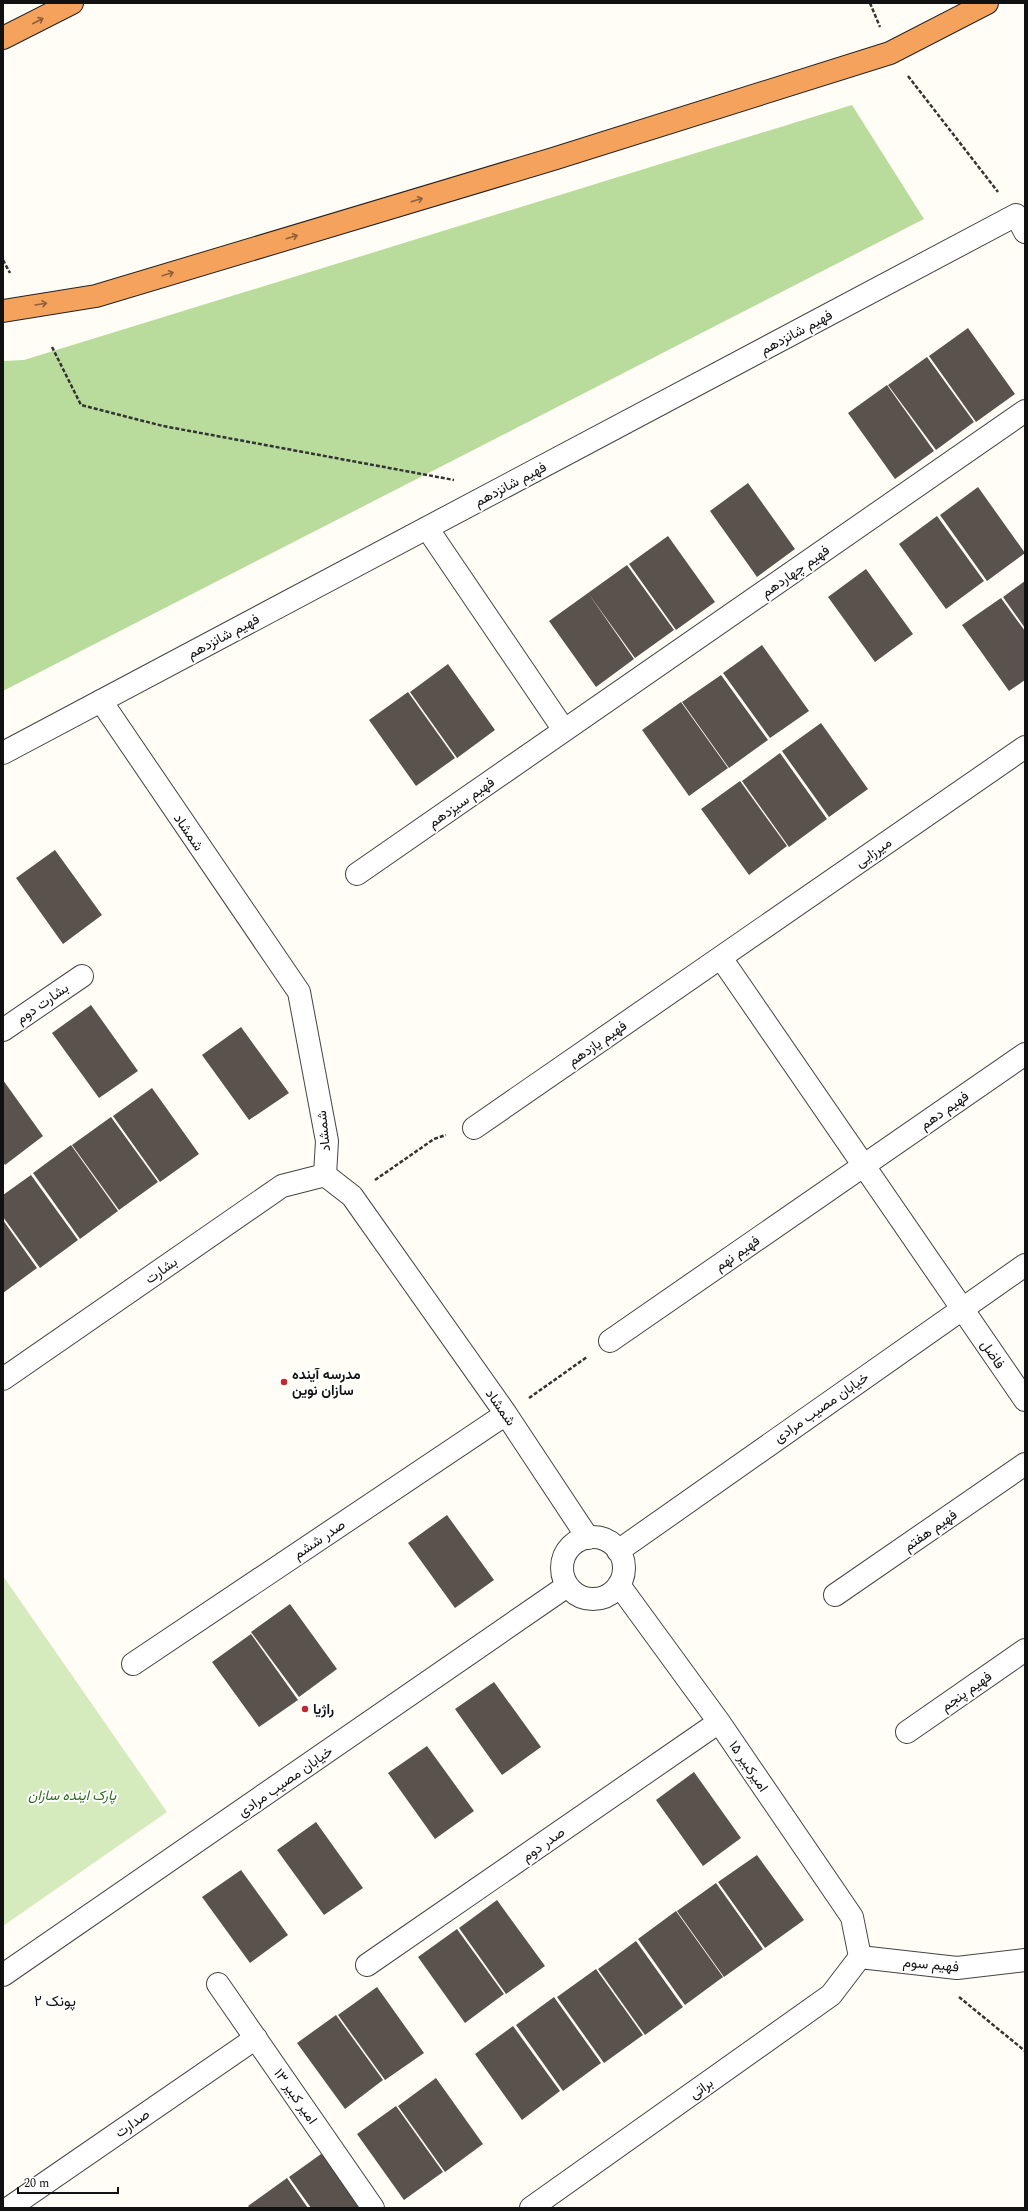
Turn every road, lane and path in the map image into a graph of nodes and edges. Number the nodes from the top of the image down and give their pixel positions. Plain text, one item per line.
1 (72, 3) edge
2 (870, 3) edge
3 (987, 3) edge
4 (3, 38) edge
5 (890, 53) junction
6 (1020, 223) edge
7 (3, 260) edge
8 (10, 273) dead end
9 (3, 311) edge
10 (52, 347) dead end
11 (1025, 412) edge
12 (456, 480) dead end
13 (427, 528) junction
14 (101, 701) junction
15 (564, 730) junction
16 (1025, 747) edge
17 (3, 753) edge
18 (357, 874) dead end
19 (721, 958) junction
20 (82, 976) dead end
21 (3, 1030) edge
22 (1025, 1054) edge
23 (474, 1128) joint
24 (864, 1166) junction
25 (325, 1175) junction
26 (352, 1196) junction
27 (1025, 1265) edge
28 (962, 1308) junction
29 (610, 1341) joint
30 (3, 1379) edge
31 (1025, 1400) edge
32 (506, 1414) junction
33 (1025, 1464) edge
34 (588, 1538) junction
35 (618, 1551) junction
36 (619, 1585) junction
37 (567, 1586) junction
38 (835, 1595) dead end
39 (1025, 1650) edge
40 (133, 1664) dead end
41 (719, 1722) junction
42 (907, 1732) dead end
43 (860, 1957) junction
44 (1025, 1960) edge
45 (367, 1965) dead end
46 (3, 1975) edge
47 (218, 1984) dead end
48 (953, 1993) dead end
49 (256, 2038) junction
50 (1025, 2051) edge
51 (9, 2208) edge
52 (373, 2208) edge
53 (531, 2208) edge

4 -> 1 highway
2 - 5 path
3 - 5 highway
5 - 6 path
9 -> 5 highway
6 - 13 street, فهیم شانزدهم
7 - 8 path
10 - 12 path
11 - 15 street, فهیم چهاردهم
13 - 14 street, فهیم شانزدهم
13 - 15 street
14 - 17 street, فهیم شانزدهم
14 - 25 street, شمشاد
15 - 18 street, فهیم سیزدهم
16 - 19 street, میرزایی
19 - 23 street, فهیم یازدهم
19 - 24 street, فاضل
20 - 21 street, بشارت دوم
22 - 24 street, فهیم دهم
23 - 26 path
24 - 28 street, فاضل
24 - 29 street, فهیم نهم
25 - 26 street, شمشاد
25 - 30 street, بشارت
26 - 32 street, شمشاد
27 - 28 street, خیابان مصیب مرادی
28 - 31 street, فاضل
28 - 35 street, خیابان مصیب مرادی
29 - 32 path
32 - 34 street, شمشاد
32 - 40 street, صدر ششم
33 - 38 street, فهیم هفتم
34 - 35 street
34 - 37 street
35 - 36 street
36 - 37 street
36 - 41 street, امیرکبیر ۱۵
37 - 46 street, خیابان مصیب مرادی
39 - 42 street, فهیم پنجم
41 - 43 street, امیرکبیر ۱۵
41 - 45 street, صدر دوم
43 - 44 street, فهیم سوم
43 - 53 street, براتی
47 - 49 street, امیر کبیر ۱۳
48 - 50 path
49 - 51 street, صدارت
49 - 52 street, امیر کبیر ۱۳

